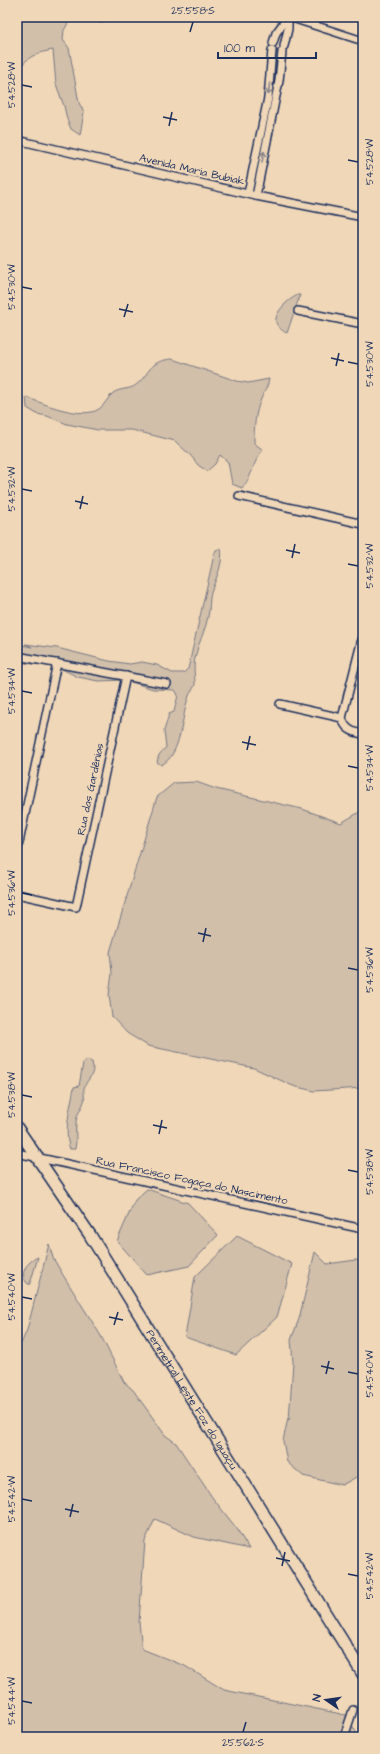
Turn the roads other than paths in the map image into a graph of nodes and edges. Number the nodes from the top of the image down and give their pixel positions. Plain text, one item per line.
1 (288, 17) edge
2 (363, 41) edge
3 (283, 52) junction
4 (272, 58) junction
5 (17, 140) edge
6 (248, 193) junction
7 (256, 196) junction
8 (363, 217) edge
9 (298, 311) dead end
10 (363, 324) edge
11 (239, 496) dead end
12 (363, 524) edge
13 (363, 635) edge
14 (17, 656) edge
15 (57, 663) junction
16 (126, 676) junction
17 (167, 684) dead end
18 (280, 704) dead end
19 (342, 718) junction
20 (363, 734) edge
21 (17, 852) edge
22 (17, 894) edge
23 (17, 1128) edge
24 (17, 1153) edge
25 (37, 1157) junction
26 (363, 1229) edge
27 (363, 1674) edge
28 (353, 1710) dead end
29 (344, 1737) edge

1 - 2 street
1 - 3 street
1 - 4 street
3 - 4 street
7 -> 3 street
4 -> 6 street
5 - 6 street, Avenida Maria Bubiak
6 - 7 street, Avenida Maria Bubiak
7 - 8 street, Avenida Maria Bubiak
9 - 10 street
11 - 12 street
13 - 19 street
14 - 15 street
15 - 16 street
15 - 21 street
16 - 17 street
16 - 22 street, Rua das Gardênias
18 - 19 street
19 - 20 street
23 - 25 highway, Perimetral Leste Foz do Iguaçu
24 - 25 street, Rua Francisco Fogaça do Nascimento
25 - 26 street, Rua Francisco Fogaça do Nascimento
25 - 27 highway, Perimetral Leste Foz do Iguaçu
28 - 29 street

